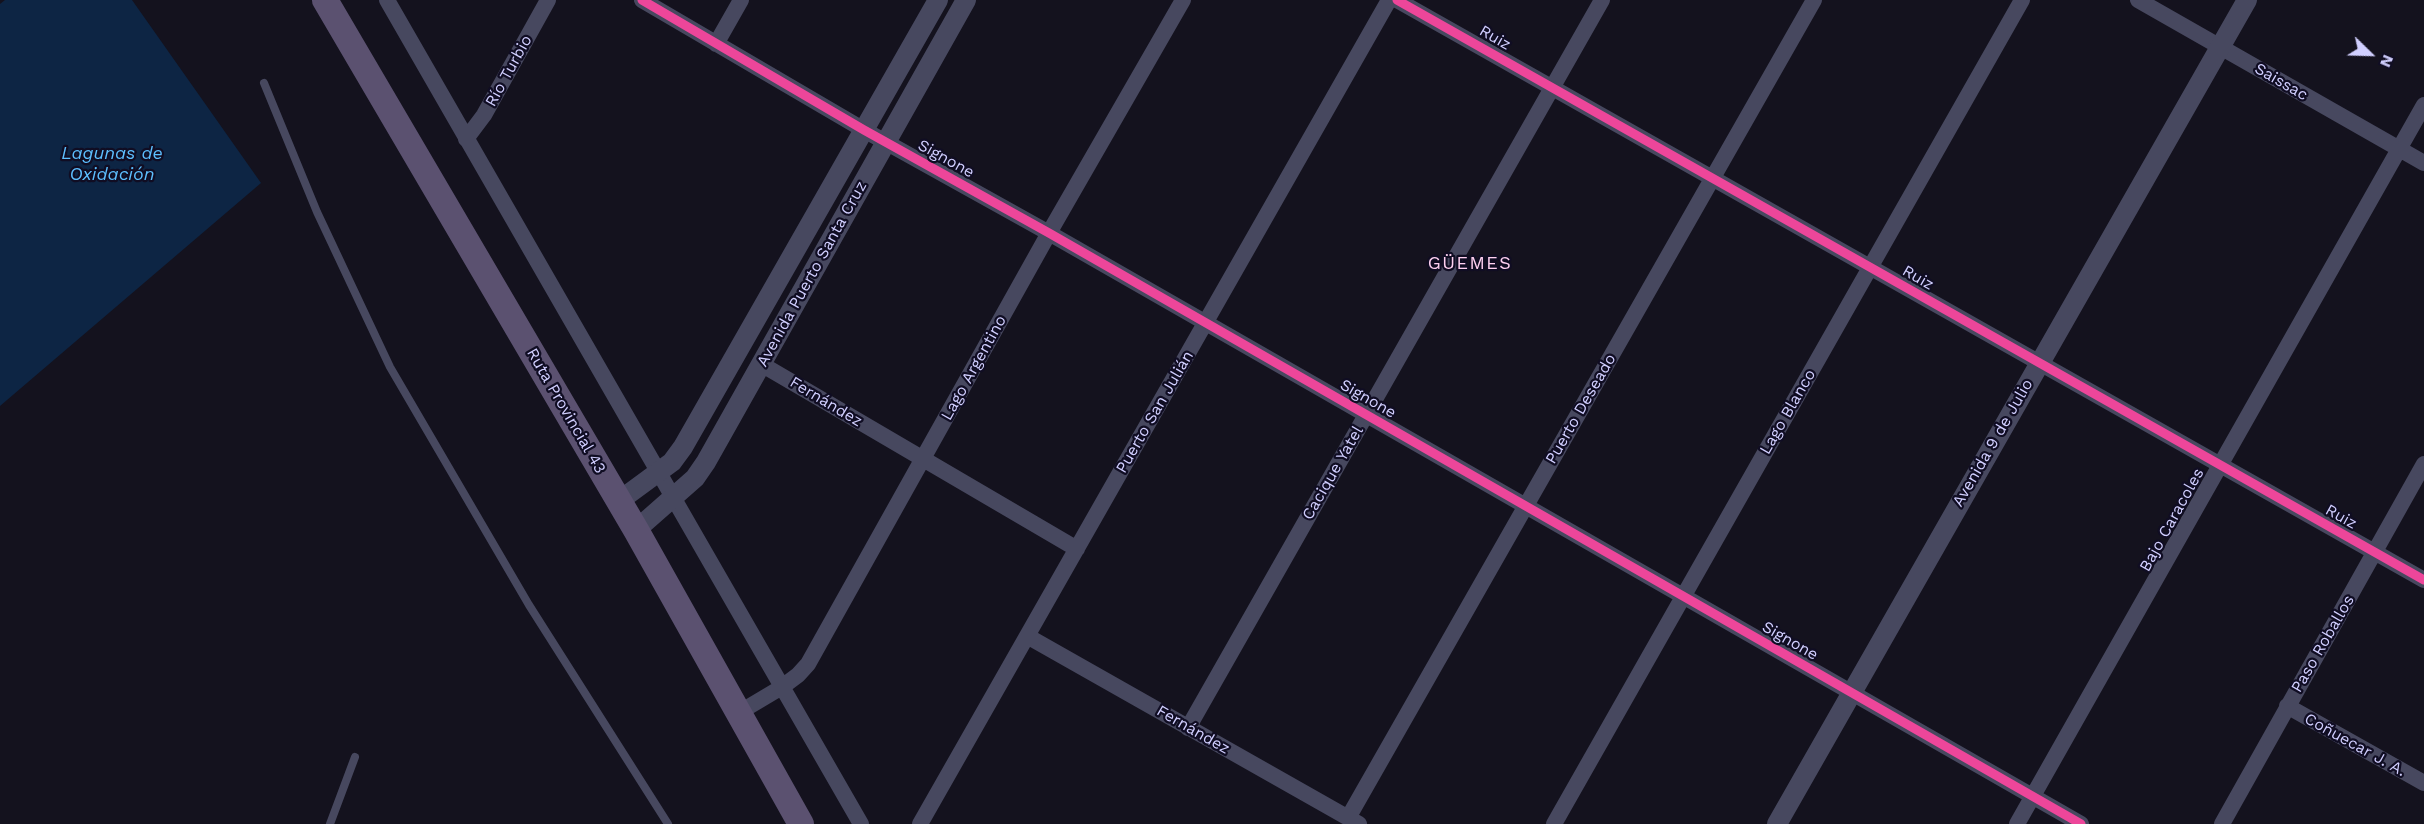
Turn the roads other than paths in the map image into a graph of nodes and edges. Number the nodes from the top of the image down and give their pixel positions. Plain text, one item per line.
1 (325, 0) edge
2 (387, 0) edge
3 (548, 0) edge
4 (642, 0) edge
5 (741, 0) edge
6 (938, 0) edge
7 (966, 0) edge
8 (1183, 0) edge
9 (1389, 0) edge
10 (1397, 0) edge
11 (1602, 0) edge
12 (1814, 0) edge
13 (2022, 0) edge
14 (2138, 0) edge
15 (2247, 0) edge
16 (716, 44) junction
17 (2221, 47) junction
18 (264, 83) dead end
19 (1552, 88) junction
20 (2424, 105) edge
21 (864, 130) junction
22 (466, 139) junction
23 (886, 142) junction
24 (2399, 149) junction
25 (2424, 163) edge
26 (1712, 179) junction
27 (1049, 233) junction
28 (1870, 268) junction
29 (1205, 323) junction
30 (761, 364) junction
31 (2038, 364) junction
32 (1366, 415) junction
33 (923, 460) junction
34 (2424, 464) edge
35 (2220, 466) junction
36 (659, 471) junction
37 (673, 497) junction
38 (619, 501) junction
39 (1525, 506) junction
40 (636, 530) junction
41 (1077, 549) junction
42 (2375, 553) junction
43 (2424, 580) edge
44 (1683, 597) junction
45 (1027, 636) junction
46 (782, 687) junction
47 (1851, 693) junction
48 (2287, 706) junction
49 (740, 712) junction
50 (1188, 728) junction
51 (355, 758) dead end
52 (2424, 783) edge
53 (2033, 796) junction
54 (1353, 821) edge
55 (330, 824) edge
56 (668, 824) edge
57 (801, 824) edge
58 (861, 824) edge
59 (920, 824) edge
60 (1554, 824) edge
61 (1777, 824) edge
62 (2017, 824) edge
63 (2081, 824) edge
64 (2222, 824) edge

1 - 38 main road, Ruta Provincial 43
2 - 22 street
3 - 22 street, Río Turbio
4 - 16 street, Signone
5 - 16 street
6 - 21 street, Avenida Puerto Santa Cruz
7 - 23 street, Avenida Puerto Santa Cruz
8 - 27 street, Lago Argentino
9 - 29 street, Puerto San Julián
10 - 19 street, Ruiz
11 - 19 street, Cacique Yatel
12 - 26 street, Puerto Deseado
13 - 28 street, Lago Blanco
14 - 17 street, Saissac
15 - 17 street, Avenida 9 de Julio
16 - 21 street, Signone
17 - 24 street, Saissac
17 - 31 street, Avenida 9 de Julio
18 - 56 lane
19 - 26 street, Ruiz
19 - 32 street, Cacique Yatel
20 - 24 street, Bajo Caracoles
21 - 23 street, Signone
21 - 36 street, Avenida Puerto Santa Cruz
22 - 36 street
23 - 27 street, Signone
23 - 30 street, Avenida Puerto Santa Cruz
24 - 25 street, Saissac
24 - 35 street, Bajo Caracoles
26 - 28 street, Ruiz
26 - 39 street, Puerto Deseado
27 - 29 street, Signone
27 - 33 street, Lago Argentino
28 - 31 street, Ruiz
28 - 44 street, Lago Blanco
29 - 32 street, Signone
29 - 41 street, Puerto San Julián
30 - 33 street, Fernández
30 - 37 street, Avenida Puerto Santa Cruz
31 - 35 street, Ruiz
31 - 47 street, Avenida 9 de Julio
32 - 39 street, Signone
32 - 50 street, Cacique Yatel
33 - 41 street, Fernández
33 - 46 street, Lago Argentino
34 - 42 street, Paso Roballos
35 - 42 street, Ruiz
35 - 53 street, Bajo Caracoles
36 - 37 street
36 - 38 street, Avenida Puerto Santa Cruz
37 - 40 street, Avenida Puerto Santa Cruz
37 - 46 street
38 - 40 main road, Ruta Provincial 43
39 - 44 street, Signone
39 - 54 street, Puerto Deseado
40 - 49 main road, Ruta Provincial 43
41 - 45 street, Puerto San Julián
42 - 43 street, Ruiz
42 - 48 street, Paso Roballos
44 - 47 street, Signone
44 - 60 street, Lago Blanco
45 - 50 street, Fernández
45 - 59 street, Puerto San Julián
46 - 49 street, Lago Argentino
46 - 58 street
47 - 53 street, Signone
47 - 61 street, Avenida 9 de Julio
48 - 52 street, Coñuecar J. A.
48 - 64 street, Paso Roballos
49 - 57 main road, Ruta Provincial 43
50 - 54 street, Fernández
51 - 55 lane
53 - 62 street, Bajo Caracoles
53 - 63 street, Signone

